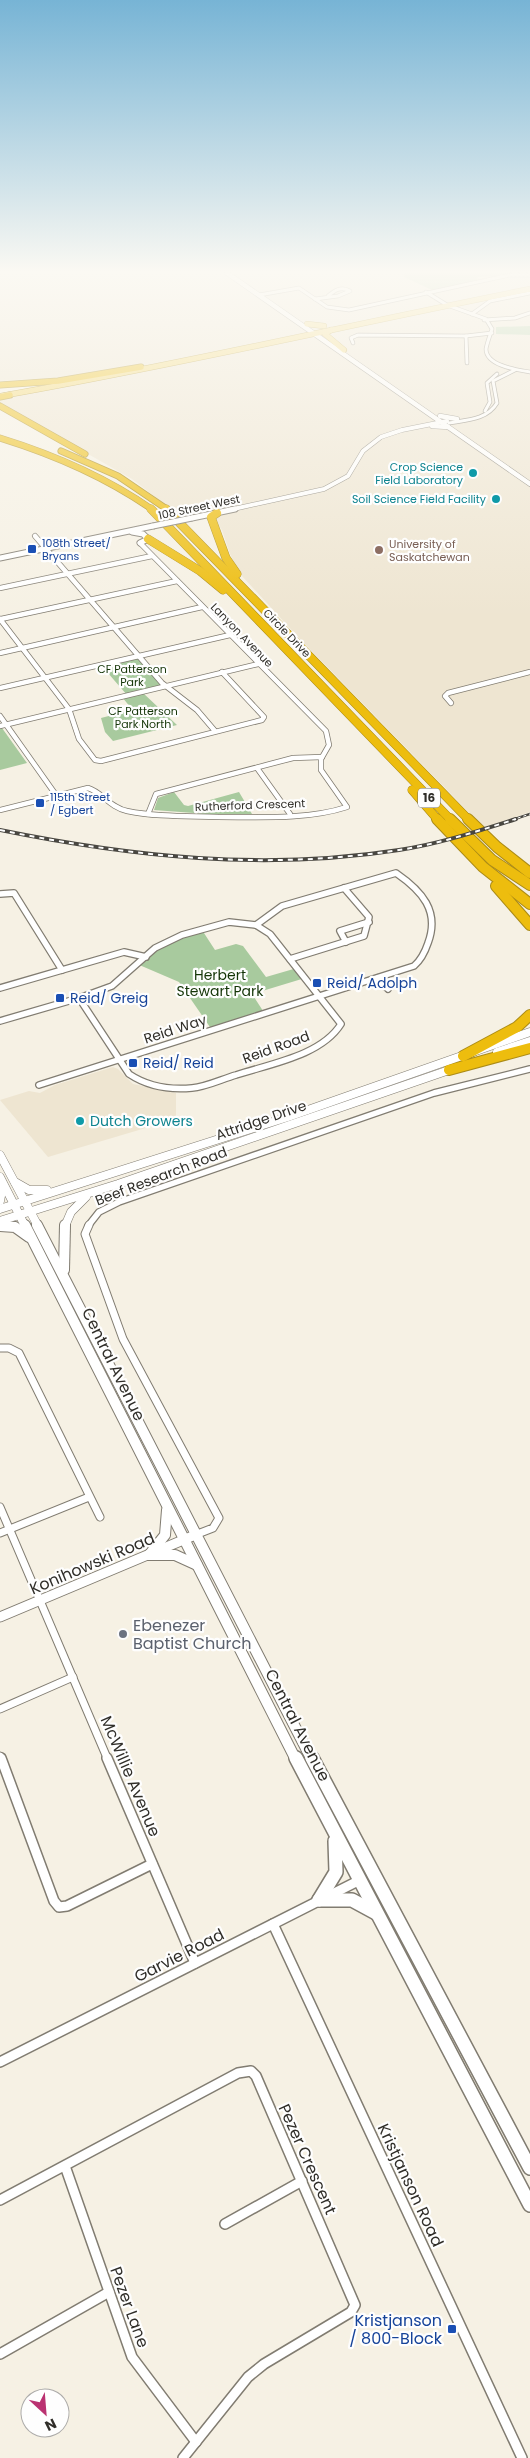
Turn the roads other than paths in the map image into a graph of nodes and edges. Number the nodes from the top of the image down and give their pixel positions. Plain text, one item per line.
1 (24, 388) edge
2 (53, 388) edge
3 (395, 388) edge
4 (397, 388) edge
5 (488, 388) edge
6 (493, 388) edge
7 (0, 392) edge
8 (10, 395) joint
9 (0, 397) edge
10 (0, 406) edge
11 (458, 420) junction
12 (446, 422) junction
13 (430, 425) junction
14 (0, 432) edge
15 (0, 438) edge
16 (0, 444) edge
17 (91, 472) junction
18 (530, 479) edge
19 (530, 484) edge
20 (135, 485) junction
21 (217, 513) junction
22 (202, 516) junction
23 (151, 527) junction
24 (216, 527) junction
25 (127, 532) junction
26 (36, 536) dead end
27 (148, 539) junction
28 (141, 544) joint
29 (46, 549) junction
30 (152, 556) junction
31 (0, 558) edge
32 (68, 574) junction
33 (177, 581) junction
34 (0, 588) edge
35 (90, 600) junction
36 (202, 607) junction
37 (0, 619) edge
38 (260, 622) junction
39 (278, 624) junction
40 (114, 627) junction
41 (230, 635) junction
42 (22, 648) junction
43 (0, 653) edge
44 (138, 656) junction
45 (258, 664) junction
46 (222, 672) junction
47 (530, 672) edge
48 (45, 678) junction
49 (166, 686) junction
50 (0, 688) edge
51 (336, 701) junction
52 (451, 703) dead end
53 (69, 709) junction
54 (0, 716) edge
55 (6, 724) junction
56 (0, 726) edge
57 (216, 731) junction
58 (322, 757) junction
59 (257, 768) junction
60 (56, 796) junction
61 (0, 810) edge
62 (148, 814) junction
63 (290, 814) junction
64 (449, 832) junction
65 (486, 836) junction
66 (530, 862) edge
67 (530, 872) edge
68 (530, 885) edge
69 (344, 888) junction
70 (0, 894) edge
71 (530, 904) edge
72 (369, 922) junction
73 (256, 925) junction
74 (530, 925) edge
75 (346, 942) junction
76 (146, 957) junction
77 (290, 960) junction
78 (62, 970) junction
79 (378, 978) junction
80 (0, 988) edge
81 (388, 989) dead end
82 (79, 997) junction
83 (319, 997) junction
84 (530, 1015) edge
85 (0, 1021) edge
86 (530, 1032) edge
87 (530, 1040) edge
88 (530, 1048) edge
89 (463, 1056) junction
90 (120, 1060) junction
91 (530, 1069) edge
92 (449, 1070) junction
93 (39, 1085) dead end
94 (0, 1155) edge
95 (127, 1170) junction
96 (2, 1181) edge
97 (14, 1181) junction
98 (118, 1184) junction
99 (60, 1189) junction
100 (0, 1201) edge
101 (14, 1205) junction
102 (27, 1206) junction
103 (0, 1209) edge
104 (19, 1215) junction
105 (0, 1221) edge
106 (0, 1226) edge
107 (32, 1238) junction
108 (64, 1275) junction
109 (0, 1348) edge
110 (89, 1497) junction
111 (0, 1507) edge
112 (166, 1507) junction
113 (100, 1517) dead end
114 (9, 1529) junction
115 (0, 1533) edge
116 (195, 1535) junction
117 (184, 1540) junction
118 (149, 1555) junction
119 (196, 1565) junction
120 (40, 1600) junction
121 (0, 1617) edge
122 (73, 1677) junction
123 (0, 1709) edge
124 (0, 1756) edge
125 (333, 1830) junction
126 (152, 1864) junction
127 (372, 1874) junction
128 (359, 1881) junction
129 (319, 1900) junction
130 (377, 1914) junction
131 (273, 1924) junction
132 (195, 1963) junction
133 (0, 2062) edge
134 (65, 2166) junction
135 (530, 2168) edge
136 (302, 2181) junction
137 (0, 2200) edge
138 (530, 2206) edge
139 (225, 2224) dead end
140 (108, 2292) junction
141 (0, 2354) edge
142 (196, 2442) junction
143 (183, 2458) edge
144 (522, 2458) edge

1 - 7 main road
2 - 8 main road
3 - 12 main road
4 - 12 main road
5 - 11 street
6 - 11 street
8 - 9 highway
10 - 20 highway
11 - 12 main road
11 - 12 street
11 - 12 main road
12 - 13 main road
12 - 13 main road
12 - 18 main road
12 - 19 main road
13 - 21 street, 108 Street West
14 - 20 highway, Circle Drive / 16
15 - 17 highway, Circle Drive / 16
16 - 17 highway
17 - 38 highway, Circle Drive / 16
20 - 39 highway, Circle Drive / 16
21 - 22 street, 108 Street West
21 - 24 highway
22 - 23 street, 108 Street West, bridge
22 - 24 highway
23 - 25 street, 108 Street West
23 - 27 street
24 - 39 highway
25 - 27 street
25 - 29 street, 108 Street West
26 - 29 street
27 - 28 highway
27 - 38 highway
28 - 30 street, Lanyon Avenue
29 - 31 street, 108 Street West
29 - 32 street
30 - 32 street
30 - 33 street, Lanyon Avenue
32 - 34 street
32 - 35 street
33 - 35 street
33 - 36 street, Lanyon Avenue
35 - 37 street
35 - 40 street
36 - 40 street
36 - 41 street, Lanyon Avenue
37 - 42 street
38 - 51 highway, Circle Drive / 16
39 - 65 highway, Circle Drive / 16
40 - 42 street
40 - 44 street
41 - 44 street
41 - 45 street, Lanyon Avenue
42 - 43 street
42 - 48 street
44 - 48 street
44 - 49 street
45 - 46 street
45 - 58 street, Lanyon Avenue
46 - 49 street
46 - 57 street
47 - 52 street
48 - 50 street
48 - 53 street
49 - 53 street
49 - 57 street
51 - 64 highway
51 - 68 highway, Circle Drive / 16
53 - 55 street
53 - 57 street
54 - 55 street
55 - 56 street
55 - 60 street
58 - 59 street
58 - 63 street, Rutherford Crescent
59 - 62 street
59 - 63 street
60 - 61 street
60 - 62 street, Rutherford Crescent
62 - 63 street, Rutherford Crescent
64 - 71 highway
64 - 74 highway
65 - 66 highway
65 - 67 highway, Circle Drive / 16
69 - 72 street
69 - 73 street
69 - 79 street, Reid Way
70 - 78 street
72 - 75 street
72 - 75 street
73 - 76 street
73 - 77 street, Reid Road
75 - 77 street
76 - 78 street
76 - 82 street
77 - 83 street, Reid Road
78 - 80 street
79 - 81 street
79 - 83 street, Reid Way
82 - 85 street
82 - 90 street, Reid Road
83 - 90 street, Reid Way
83 - 90 street, Reid Road
84 - 89 highway
86 - 89 main road, Attridge Drive
87 - 92 main road, Attridge Drive
88 - 92 highway
89 - 95 main road, Attridge Drive
90 - 93 street, Reid Way
91 - 116 street, Beef Research Road
92 - 98 main road, Attridge Drive
94 - 97 main road, Central Avenue
95 - 99 main road, Attridge Drive
95 - 102 main road
96 - 100 main road
96 - 101 main road, Central Avenue
97 - 99 main road
97 - 102 main road, Central Avenue
98 - 102 main road, Attridge Drive
98 - 108 main road
99 - 102 main road, Attridge Drive
101 - 102 main road, Attridge Drive
101 - 103 main road, Attridge Drive
101 - 104 main road, Central Avenue
102 - 104 main road, Attridge Drive
102 - 108 main road, Central Avenue
104 - 105 main road, Attridge Drive
104 - 107 main road, Central Avenue
106 - 107 main road
107 - 112 main road, Central Avenue
108 - 116 main road, Central Avenue
109 - 110 street
110 - 113 street
110 - 114 street
111 - 114 street, McWillie Avenue
112 - 117 main road, Central Avenue
112 - 118 main road
114 - 115 street
114 - 120 street, McWillie Avenue
116 - 117 street, Konihowski Road
116 - 127 main road, Central Avenue
117 - 118 street, Konihowski Road
117 - 119 main road, Central Avenue
118 - 119 main road
118 - 120 street, Konihowski Road
119 - 125 main road, Central Avenue
120 - 121 street, Konihowski Road
120 - 122 street, McWillie Avenue
122 - 123 street
122 - 126 street, McWillie Avenue
124 - 126 street
125 - 128 main road, Central Avenue
125 - 129 main road
126 - 132 street, McWillie Avenue
127 - 128 street, Garvie Road
127 - 135 main road, Central Avenue
128 - 129 street, Garvie Road
128 - 130 main road, Central Avenue
129 - 130 main road
129 - 131 street, Garvie Road
130 - 138 main road, Central Avenue
131 - 132 street, Garvie Road
131 - 144 street, Kristjanson Road
132 - 133 street, Garvie Road
134 - 136 street, Pezer Crescent
134 - 137 street, Pezer Crescent
134 - 140 street, Pezer Lane
136 - 139 street
136 - 142 street, Pezer Crescent
140 - 141 street
140 - 142 street, Pezer Lane
142 - 143 street, Pezer Crescent

